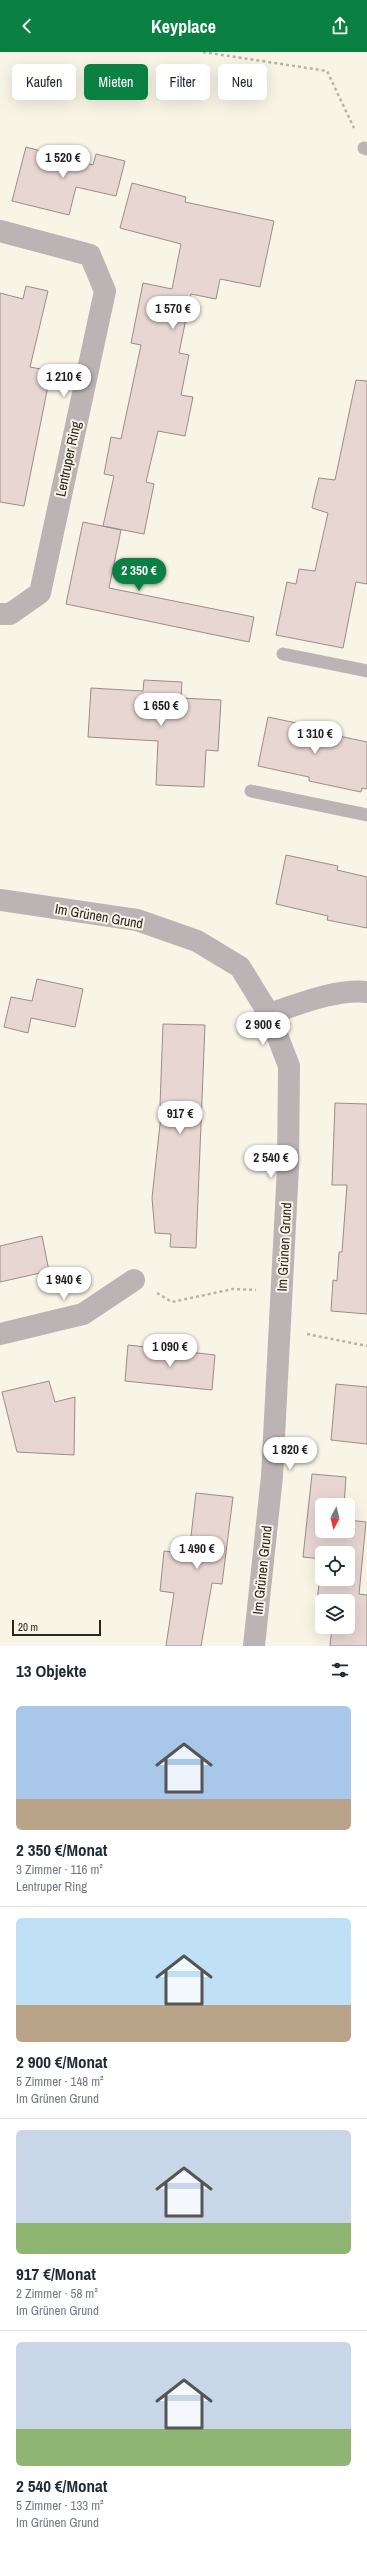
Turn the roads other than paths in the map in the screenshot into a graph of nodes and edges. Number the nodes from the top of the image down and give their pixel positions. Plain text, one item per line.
1 (0, 231) edge
2 (0, 614) edge
3 (283, 654) dead end
4 (367, 671) edge
5 (251, 791) dead end
6 (367, 816) edge
7 (0, 900) edge
8 (367, 992) edge
9 (269, 1014) junction
10 (134, 1280) road end
11 (0, 1334) edge
12 (254, 1646) edge

1 - 2 street, Lentruper Ring
3 - 4 lane
5 - 6 lane
7 - 9 street, Im Grünen Grund
8 - 9 street
9 - 12 street, Im Grünen Grund
10 - 11 street

